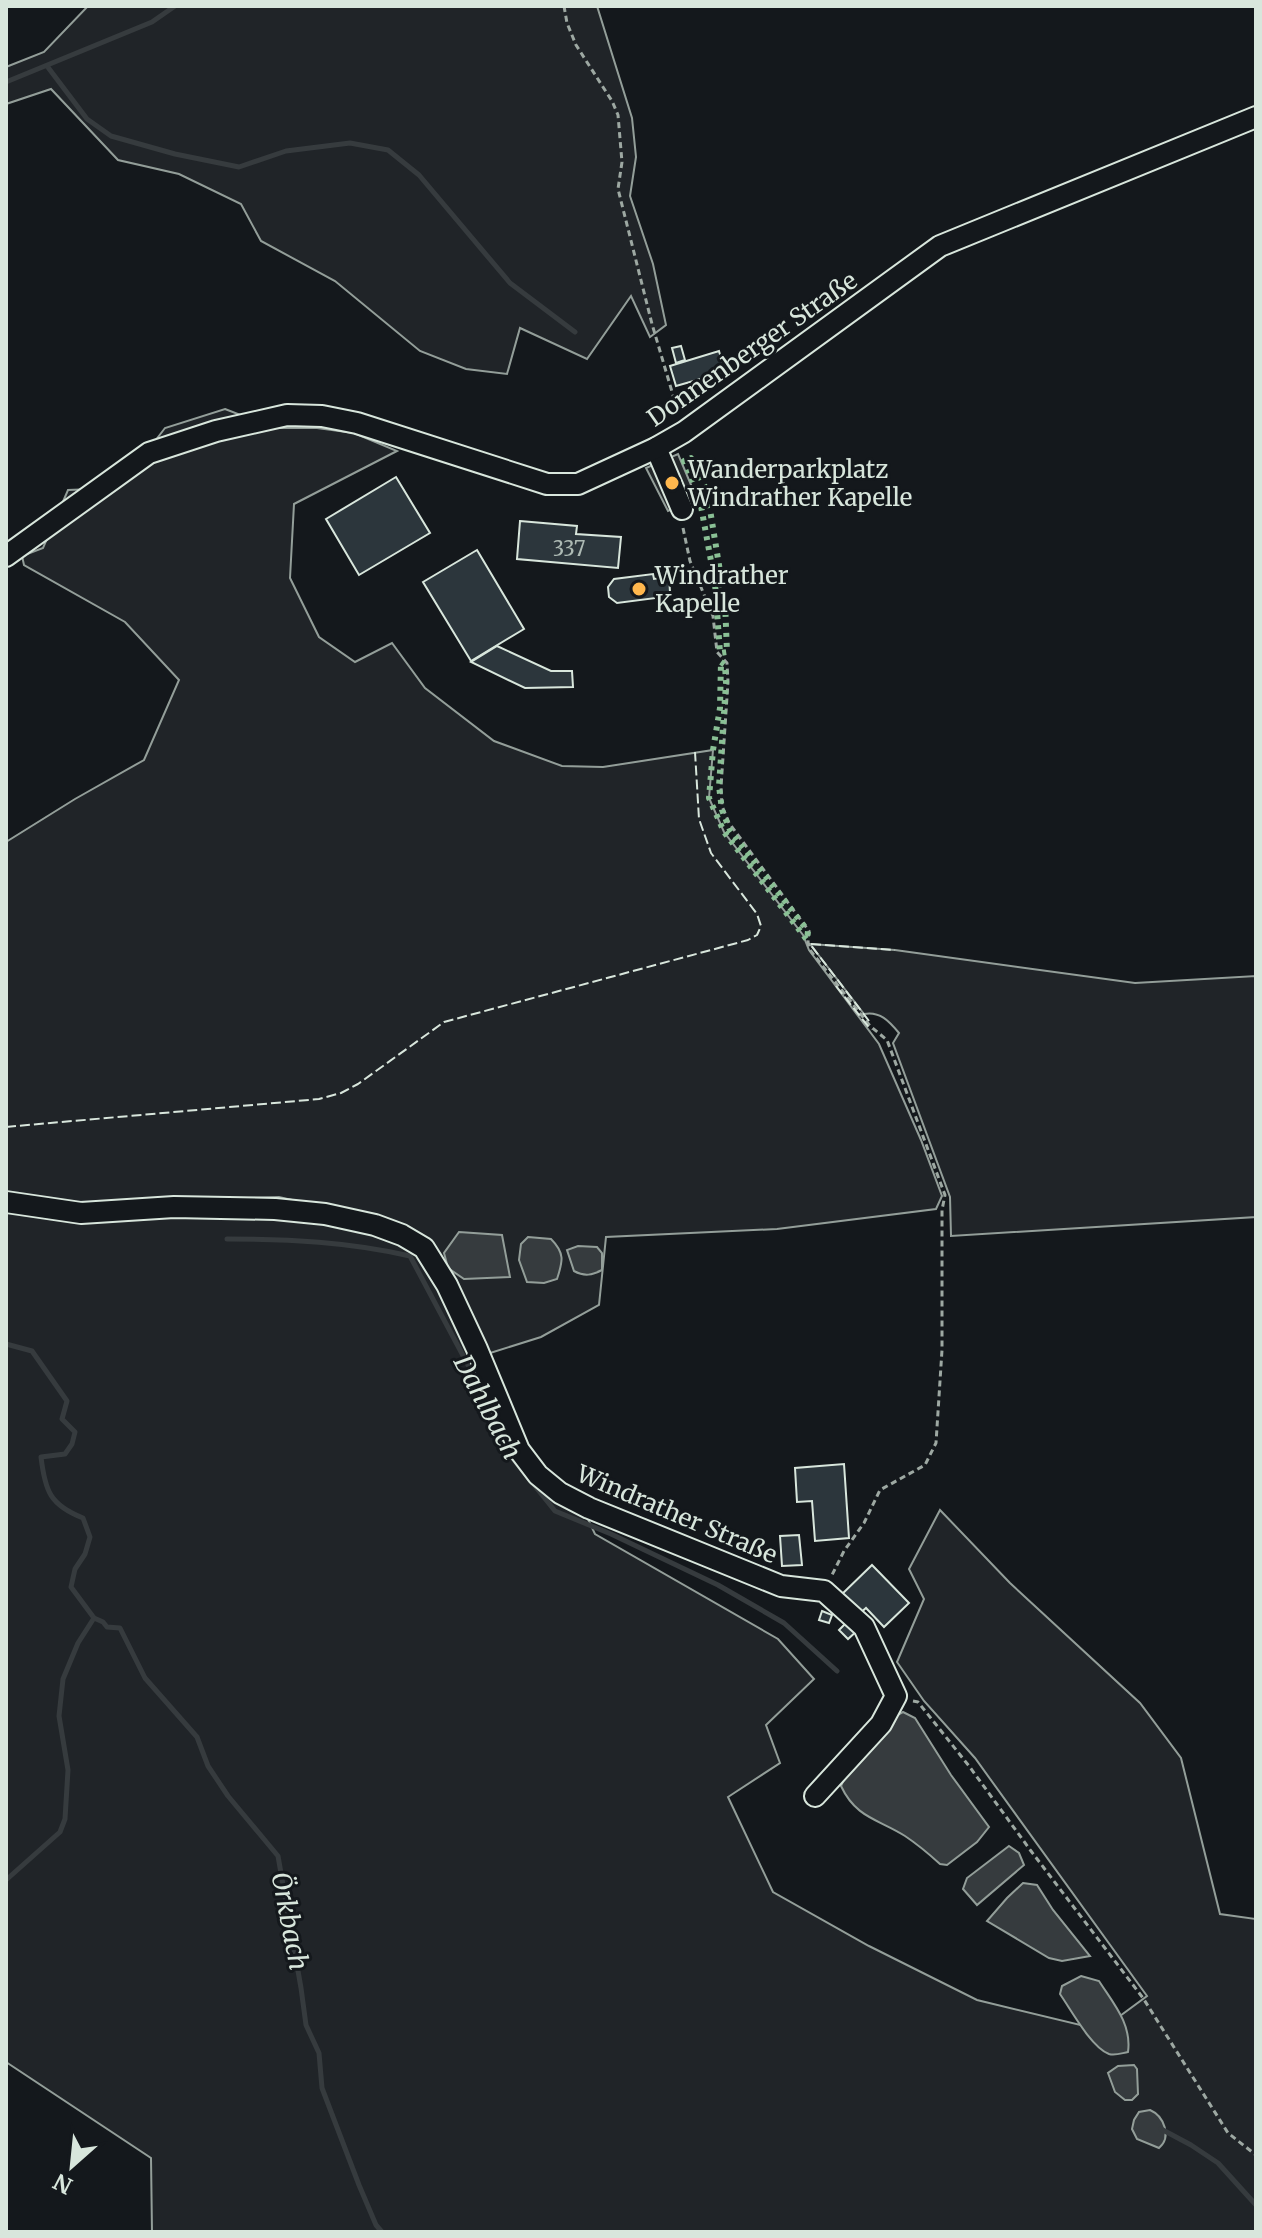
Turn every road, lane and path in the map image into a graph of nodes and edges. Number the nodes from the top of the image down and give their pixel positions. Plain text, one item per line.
1 (564, 6) edge
2 (1256, 117) edge
3 (684, 432) junction
4 (656, 448) junction
5 (682, 509) joint
6 (6, 556) edge
7 (6, 1202) edge
8 (824, 1591) junction
9 (896, 1696) junction
10 (815, 1796) dead end
11 (1256, 2155) edge

1 - 3 path
2 - 3 street, Donnenberger Straße
3 - 4 street, Donnenberger Straße
4 - 5 street
4 - 6 street, Donnenberger Straße
5 - 8 path
7 - 8 street, Windrather Straße
8 - 9 street
9 - 10 street
9 - 11 path

